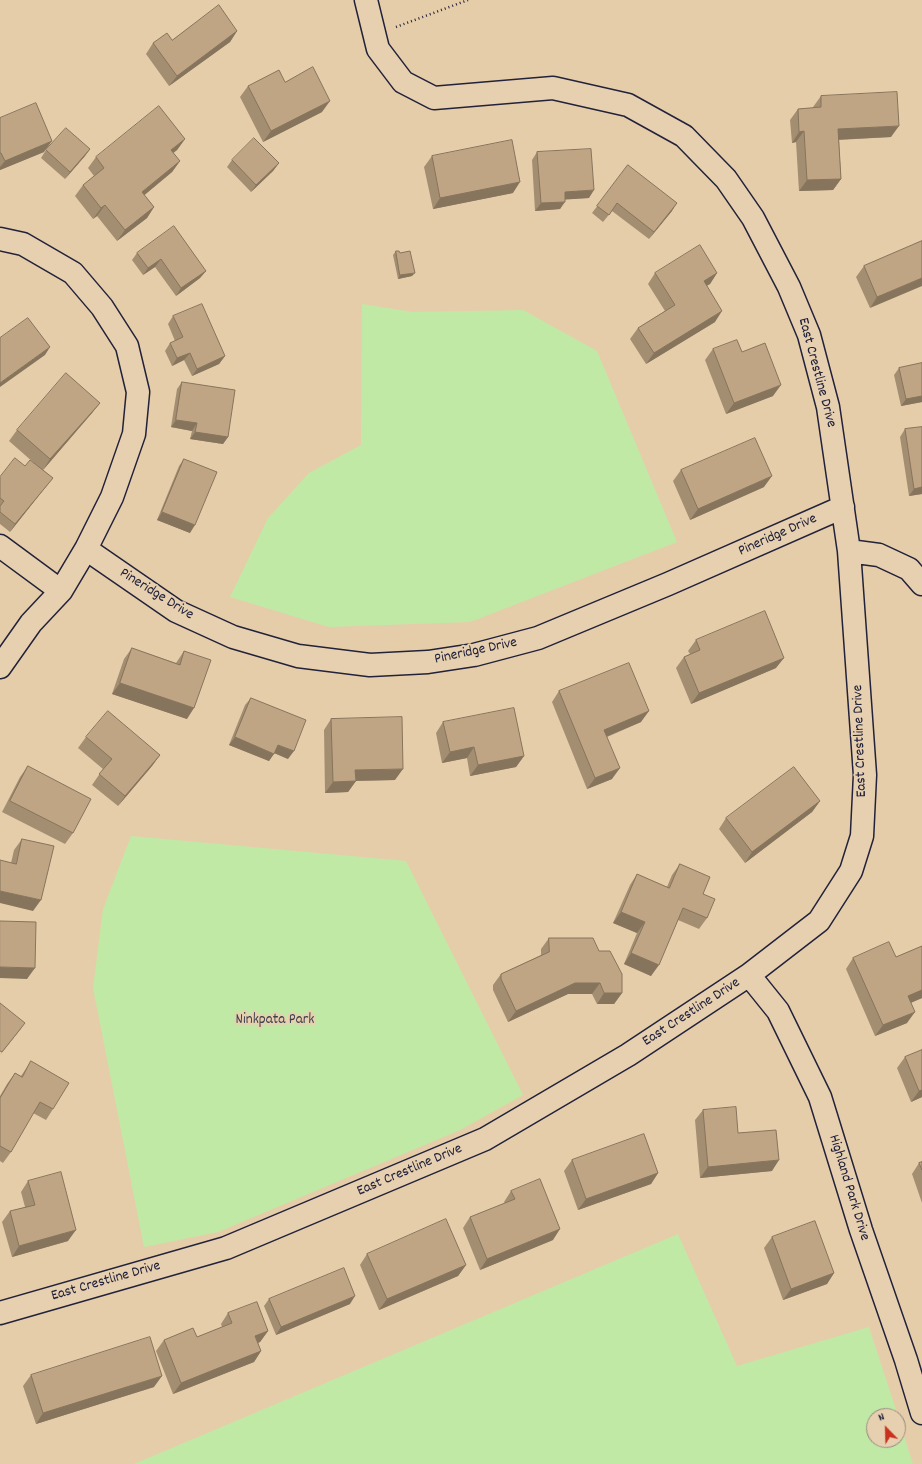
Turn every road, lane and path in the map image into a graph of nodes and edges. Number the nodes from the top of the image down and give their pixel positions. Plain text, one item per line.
1 (366, 0) edge
2 (468, 0) edge
3 (375, 35) junction
4 (0, 239) edge
5 (843, 507) junction
6 (0, 546) edge
7 (86, 549) junction
8 (849, 550) junction
9 (922, 584) edge
10 (61, 591) junction
11 (0, 667) edge
12 (749, 975) junction
13 (0, 1313) edge
14 (922, 1413) edge

1 - 3 street, East Crestline Drive
2 - 3 path
3 - 5 street, East Crestline Drive
4 - 7 street
5 - 7 street, Pineridge Drive
5 - 8 street, East Crestline Drive
6 - 10 street
7 - 10 street
8 - 9 street
8 - 12 street, East Crestline Drive
10 - 11 street
12 - 13 street, East Crestline Drive
12 - 14 street, Highland Park Drive

